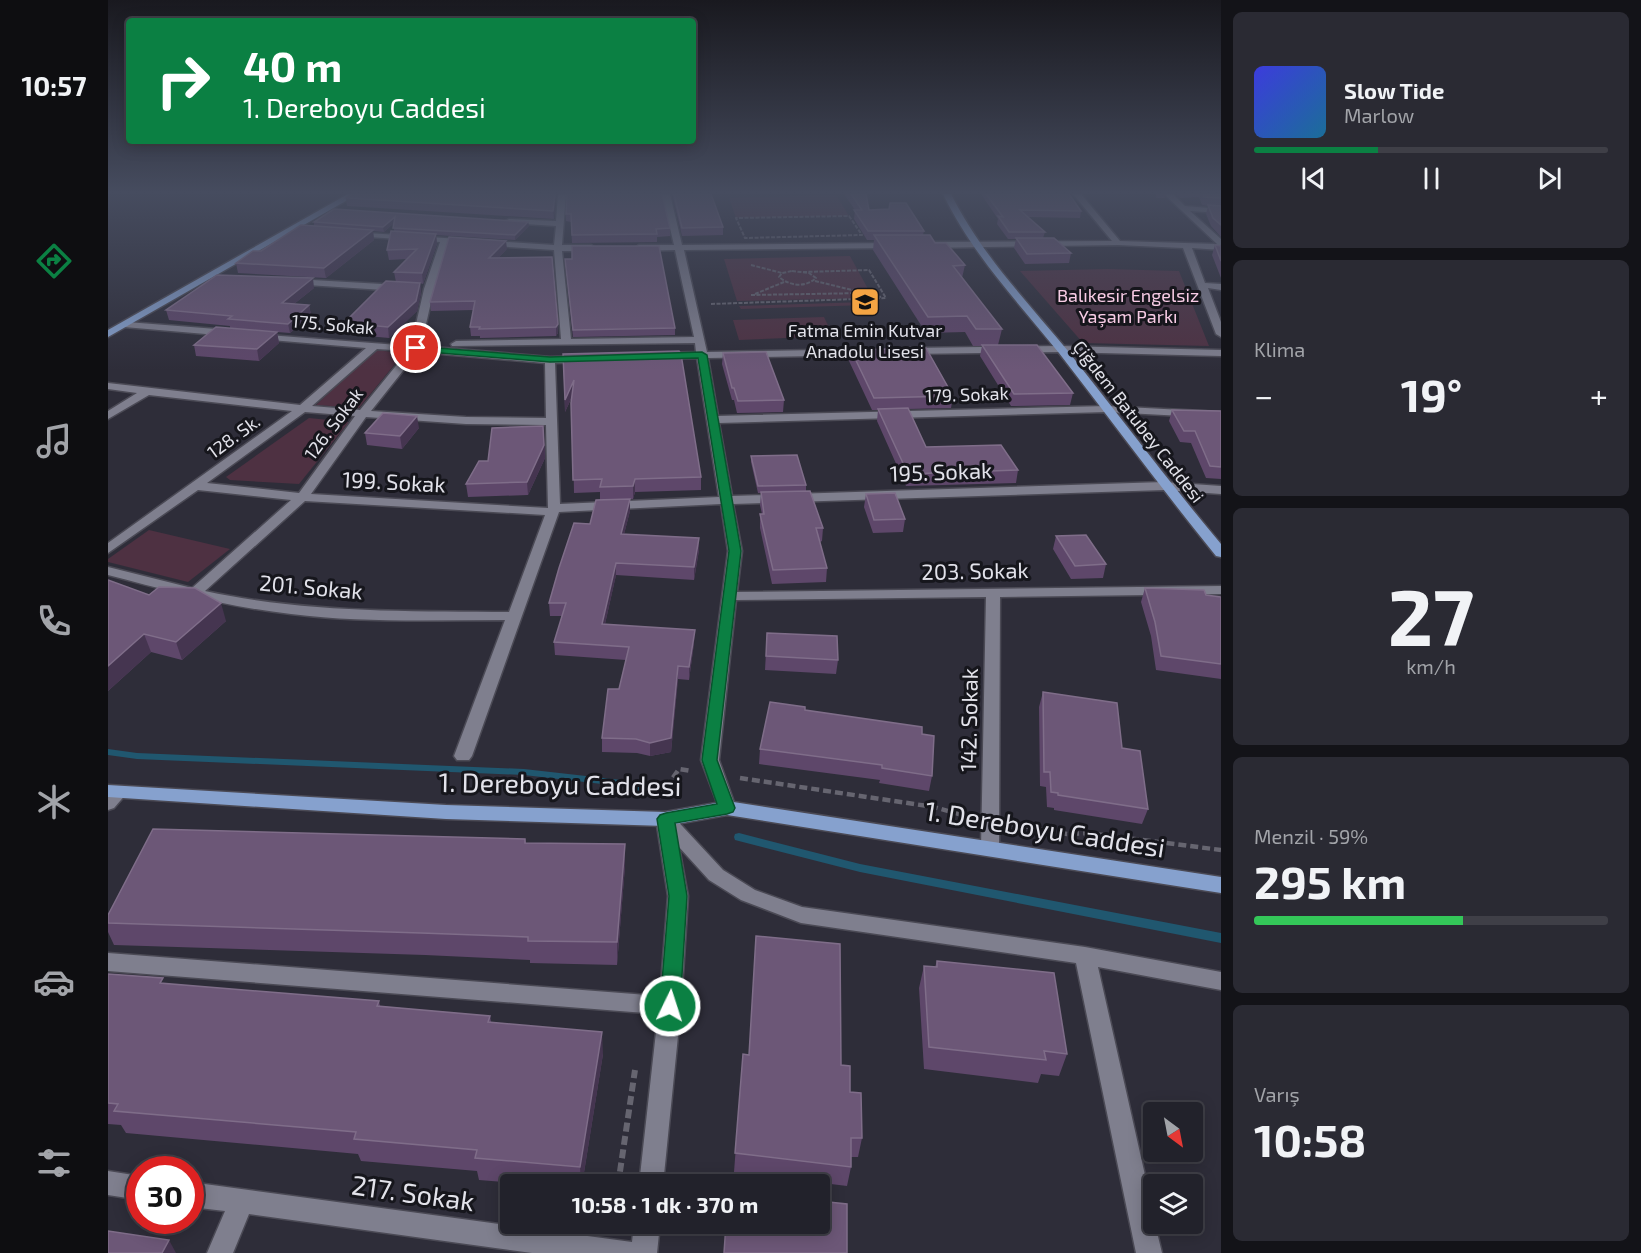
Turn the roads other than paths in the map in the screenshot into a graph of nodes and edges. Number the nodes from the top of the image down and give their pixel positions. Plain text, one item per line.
1 (255, 252) edge
2 (439, 252) edge
3 (558, 252) edge
4 (680, 252) edge
5 (984, 252) edge
6 (1189, 252) edge
7 (211, 278) junction
8 (222, 278) edge
9 (280, 281) edge
10 (1202, 285) junction
11 (1221, 287) edge
12 (406, 288) edge
13 (127, 325) junction
14 (108, 334) edge
15 (1221, 334) edge
16 (699, 340) junction
17 (566, 343) junction
18 (374, 346) junction
19 (416, 348) junction
20 (1061, 349) junction
21 (900, 351) edge
22 (876, 352) edge
23 (1221, 352) edge
24 (702, 355) junction
25 (655, 356) edge
26 (597, 358) edge
27 (550, 360) junction
28 (108, 386) edge
29 (146, 392) junction
30 (302, 409) junction
31 (1107, 409) junction
32 (363, 413) junction
33 (1221, 415) edge
34 (108, 416) edge
35 (713, 420) junction
36 (552, 421) junction
37 (198, 486) junction
38 (1164, 486) junction
39 (1221, 490) edge
40 (302, 497) junction
41 (727, 500) junction
42 (553, 510) junction
43 (108, 549) edge
44 (1221, 553) edge
45 (108, 572) edge
46 (1221, 590) edge
47 (993, 592) junction
48 (194, 593) junction
49 (729, 596) junction
50 (514, 616) junction
51 (463, 756) dead end
52 (111, 796) edge
53 (727, 808) junction
54 (659, 812) junction
55 (990, 848) junction
56 (1221, 885) edge
57 (1085, 956) junction
58 (108, 962) edge
59 (1221, 981) edge
60 (670, 1006) junction
61 (652, 1174) edge
62 (108, 1183) edge
63 (126, 1186) edge
64 (204, 1196) edge
65 (242, 1201) junction
66 (646, 1234) edge
67 (220, 1253) edge
68 (627, 1253) edge
69 (644, 1253) edge
70 (1149, 1253) edge

1 - 7 main road
2 - 19 street, 126. Sokak
3 - 17 street
4 - 16 street
5 - 20 main road, Çiğdem Batubey Caddesi
6 - 10 street
7 - 8 street
7 - 13 main road
9 - 12 street
10 - 11 street
10 - 15 street
13 - 14 main road
13 - 18 street, 175. Sokak
16 - 17 street
16 - 24 street
17 - 19 street
18 - 19 street, 175. Sokak
18 - 30 street, 128. Sk.
19 - 27 street, 175. Sokak
19 - 32 street, 126. Sokak
20 - 21 street
20 - 23 street
20 - 31 main road, Çiğdem Batubey Caddesi
22 - 24 street
24 - 25 street
24 - 35 street
26 - 27 street, 175. Sokak
27 - 36 street
28 - 29 street
29 - 30 street
29 - 34 street
30 - 32 street
30 - 37 street, 128. Sk.
31 - 33 street, 179. Sokak
31 - 35 street, 179. Sokak
31 - 38 main road, Çiğdem Batubey Caddesi
32 - 36 street
32 - 40 street, 126. Sokak
35 - 41 street
36 - 42 street
37 - 40 street, 199. Sokak
37 - 43 street, 128. Sk.
38 - 39 street, 195. Sokak
38 - 41 street, 195. Sokak
38 - 44 main road, Çiğdem Batubey Caddesi
40 - 42 street, 199. Sokak
40 - 48 street, 126. Sokak
41 - 42 street, 195. Sokak
41 - 49 street
42 - 50 street
45 - 48 street, 201. Sokak
46 - 47 street, 203. Sokak
47 - 49 street, 203. Sokak
47 - 55 street, 142. Sokak
48 - 50 street, 201. Sokak
49 - 53 street
50 - 51 street
52 - 54 main road, 1. Dereboyu Caddesi
53 - 54 main road, 1. Dereboyu Caddesi
53 - 55 main road, 1. Dereboyu Caddesi
54 - 57 street
54 - 60 street
55 - 56 main road, 1. Dereboyu Caddesi
57 - 59 street
57 - 70 street
58 - 60 street
60 - 61 street
62 - 63 street
64 - 65 street, 217. Sokak
65 - 67 street
65 - 68 street, 217. Sokak
66 - 69 street

